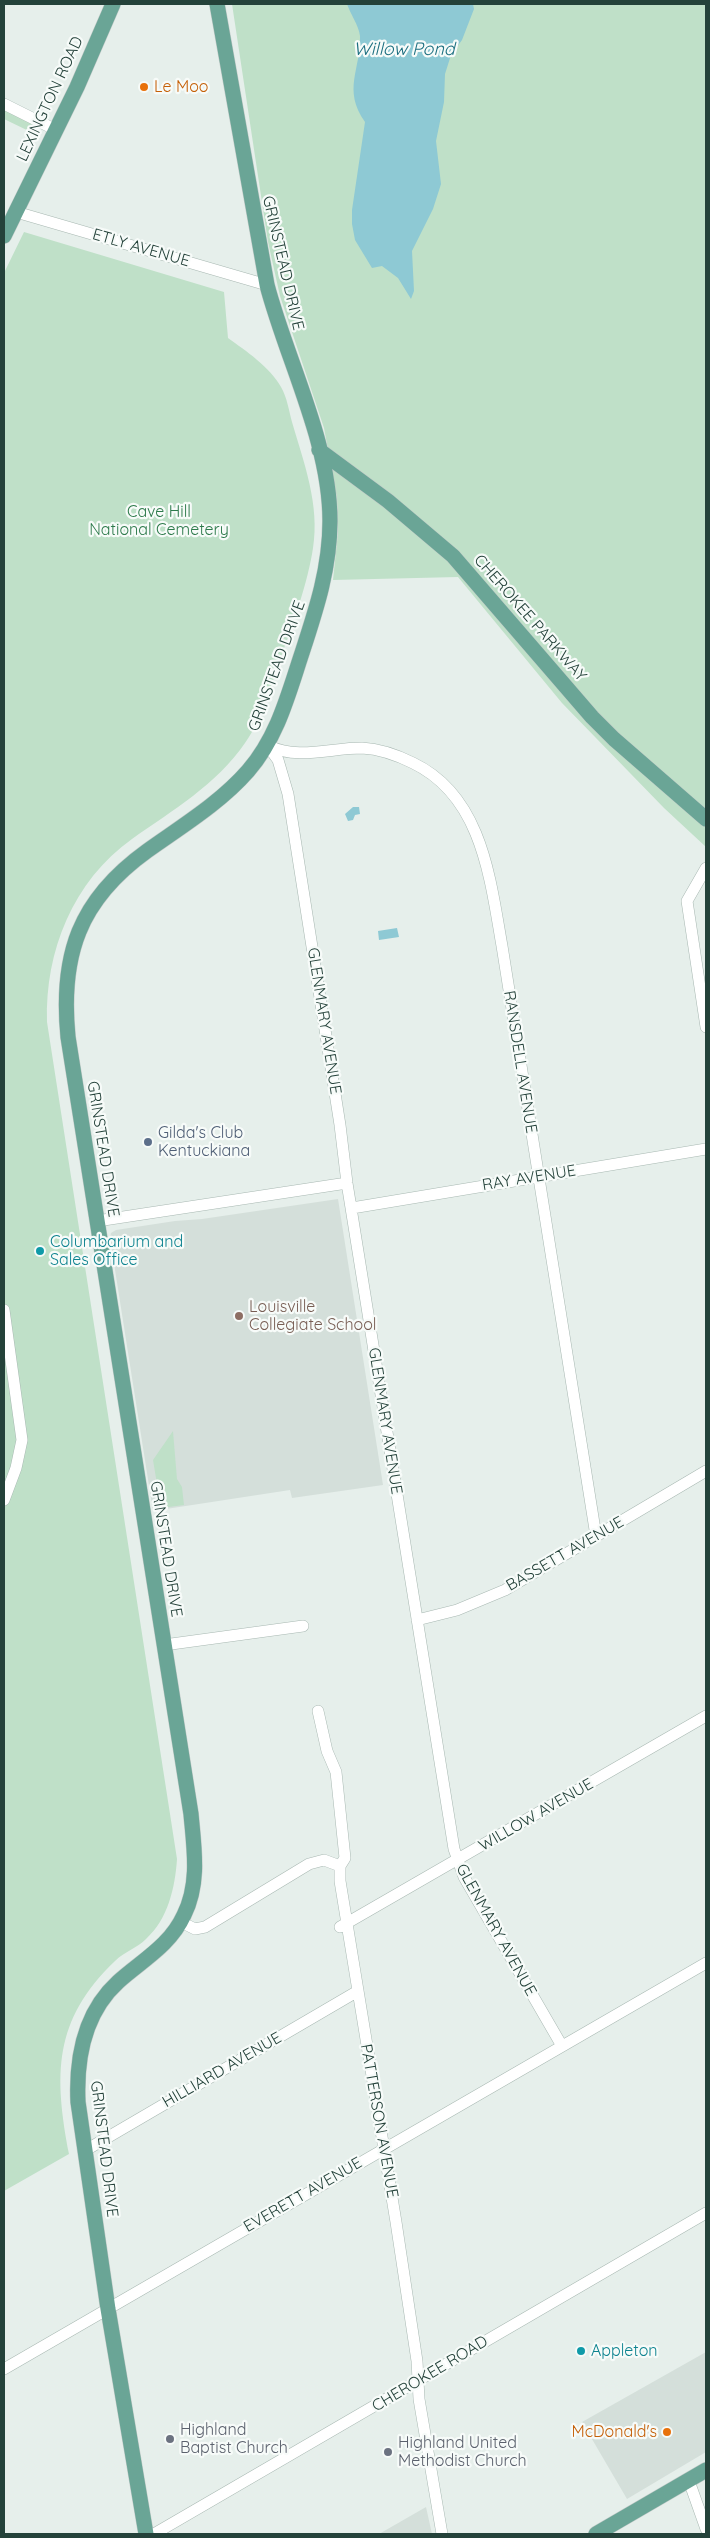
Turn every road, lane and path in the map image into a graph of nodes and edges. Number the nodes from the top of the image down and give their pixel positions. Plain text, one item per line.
1 (113, 4) edge
2 (217, 4) edge
3 (4, 104) edge
4 (56, 130) junction
5 (16, 212) junction
6 (4, 236) edge
7 (267, 286) junction
8 (319, 450) junction
9 (267, 745) junction
10 (706, 819) edge
11 (706, 868) edge
12 (706, 1027) edge
13 (706, 1149) edge
14 (538, 1176) junction
15 (347, 1183) junction
16 (352, 1208) junction
17 (97, 1221) junction
18 (4, 1310) edge
19 (706, 1472) edge
20 (4, 1500) edge
21 (596, 1536) junction
22 (417, 1620) junction
23 (303, 1626) dead end
24 (164, 1645) junction
25 (318, 1712) dead end
26 (706, 1716) edge
27 (458, 1860) junction
28 (340, 1866) junction
29 (181, 1922) junction
30 (344, 1925) junction
31 (706, 1962) edge
32 (358, 1991) junction
33 (562, 2046) junction
34 (384, 2149) junction
35 (86, 2150) junction
36 (706, 2213) edge
37 (108, 2309) junction
38 (4, 2369) edge
39 (418, 2381) junction
40 (706, 2470) edge
41 (689, 2481) junction
42 (706, 2529) edge
43 (146, 2534) edge
44 (154, 2534) edge
45 (442, 2534) edge
46 (596, 2534) edge

1 - 4 main road, LEXINGTON ROAD
2 - 7 main road, GRINSTEAD DRIVE
3 - 4 street
4 - 5 main road, LEXINGTON ROAD
5 - 6 main road, LEXINGTON ROAD
5 - 7 street, ETLY AVENUE
7 - 8 main road, GRINSTEAD DRIVE
8 - 9 main road, GRINSTEAD DRIVE
8 - 10 main road, CHEROKEE PARKWAY
9 - 14 street, RANSDELL AVENUE
9 - 15 street, GLENMARY AVENUE
9 - 17 main road, GRINSTEAD DRIVE
11 - 12 street
13 - 14 street, RAY AVENUE
14 - 16 street, RAY AVENUE
14 - 21 street, RANSDELL AVENUE
15 - 16 street, GLENMARY AVENUE
15 - 17 street
16 - 22 street, GLENMARY AVENUE
17 - 24 main road, GRINSTEAD DRIVE
18 - 20 street
19 - 21 street, BASSETT AVENUE
21 - 22 street, BASSETT AVENUE
22 - 27 street, GLENMARY AVENUE
23 - 24 street
24 - 29 main road, GRINSTEAD DRIVE
25 - 28 street, PATTERSON AVENUE
26 - 27 street, WILLOW AVENUE
27 - 30 street, WILLOW AVENUE
27 - 33 street, GLENMARY AVENUE
28 - 29 street
28 - 30 street, PATTERSON AVENUE
29 - 35 main road, GRINSTEAD DRIVE
30 - 32 street, PATTERSON AVENUE
31 - 33 street, EVERETT AVENUE
32 - 34 street, PATTERSON AVENUE
32 - 35 street, HILLIARD AVENUE
33 - 34 street, EVERETT AVENUE
34 - 37 street, EVERETT AVENUE
34 - 39 street, PATTERSON AVENUE
35 - 37 main road, GRINSTEAD DRIVE
36 - 39 street, CHEROKEE ROAD
37 - 38 street, EVERETT AVENUE
37 - 43 main road, GRINSTEAD DRIVE
39 - 44 street, CHEROKEE ROAD
39 - 45 street, PATTERSON AVENUE
40 - 41 main road
41 - 42 street
41 - 46 main road

